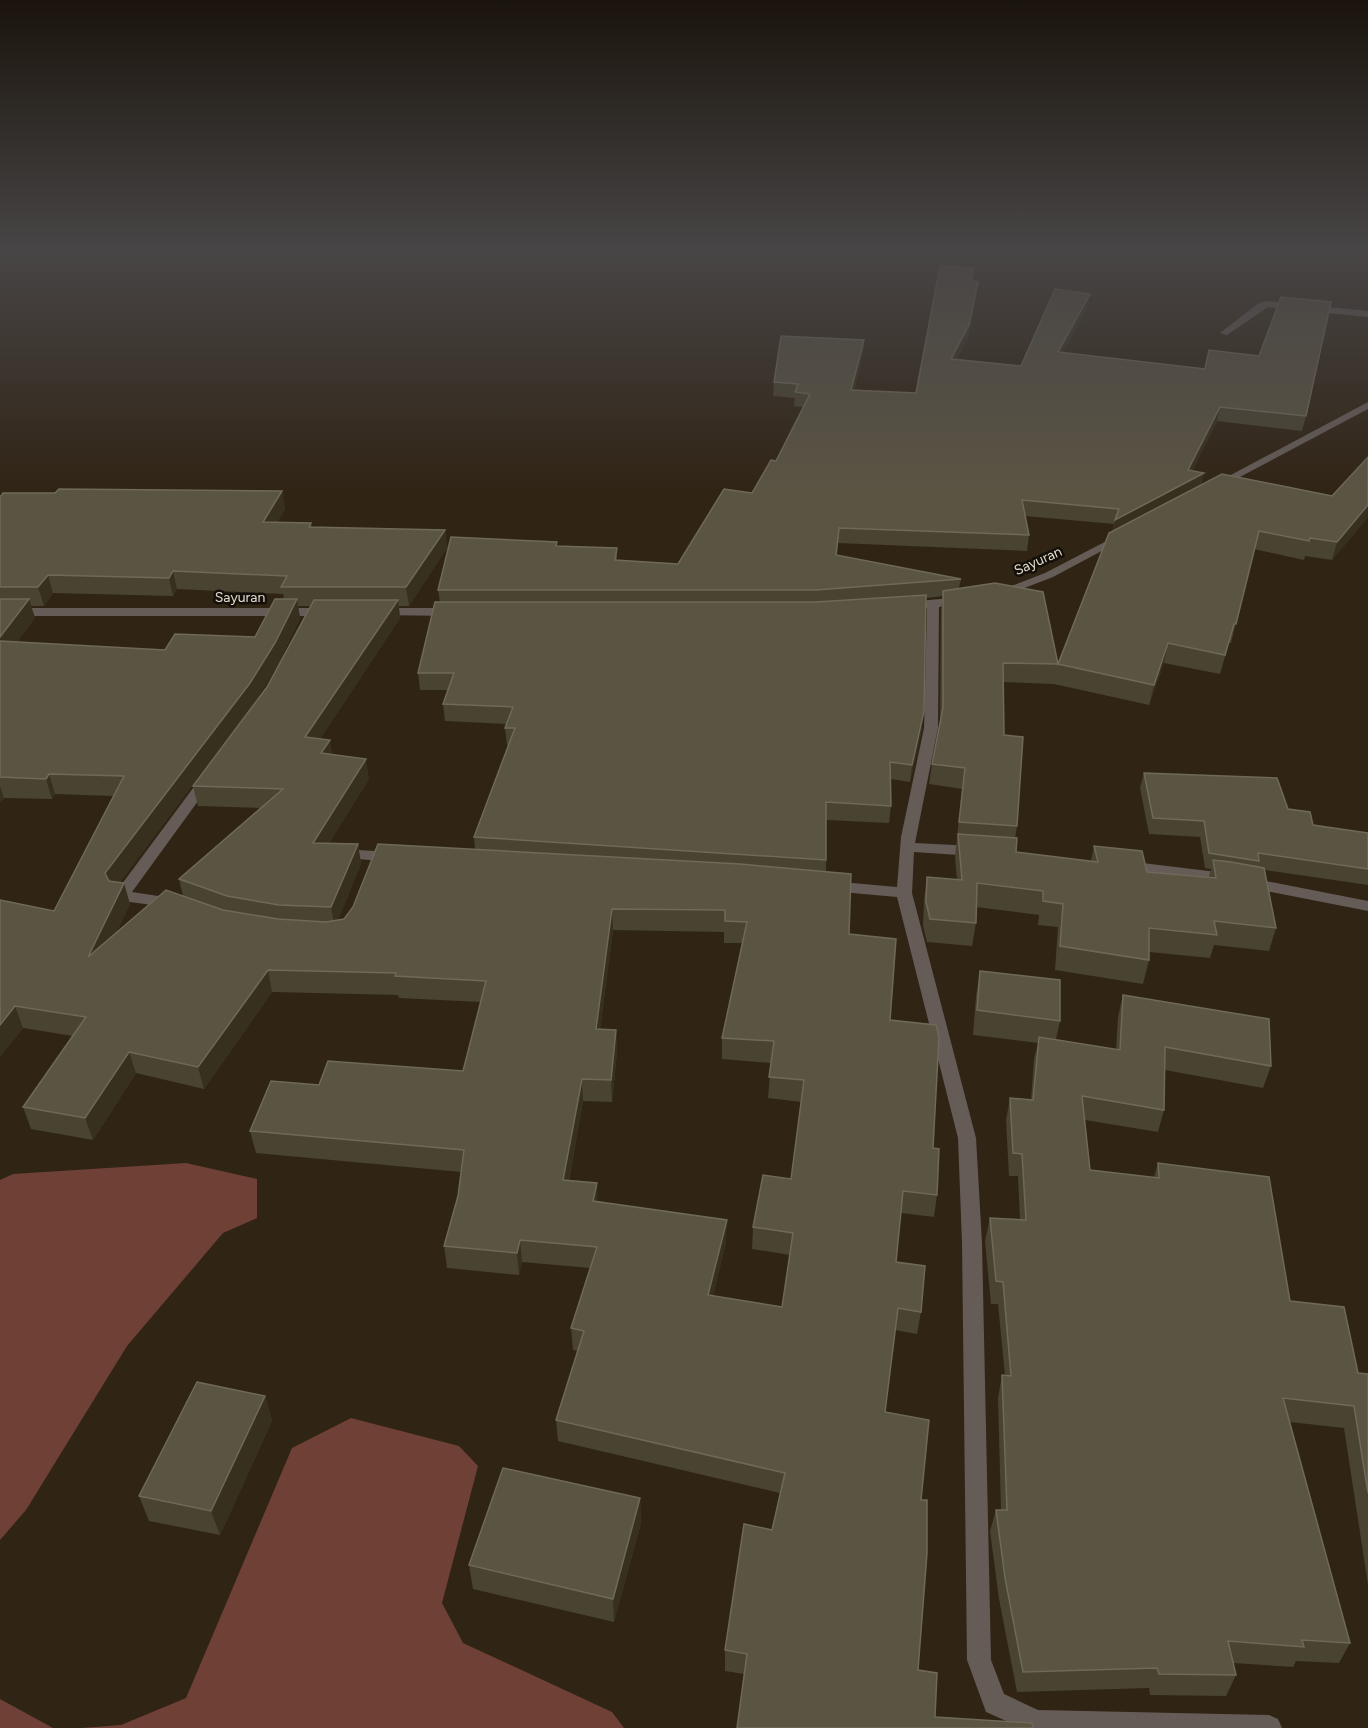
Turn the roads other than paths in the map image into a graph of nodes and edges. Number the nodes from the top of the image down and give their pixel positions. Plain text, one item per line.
1 (1229, 330) edge
2 (1224, 333) dead end
3 (1368, 405) edge
4 (1203, 493) edge
5 (1131, 531) edge
6 (933, 605) junction
7 (897, 607) edge
8 (0, 612) edge
9 (335, 612) edge
10 (370, 612) edge
11 (464, 612) edge
12 (213, 770) edge
13 (908, 846) junction
14 (987, 852) edge
15 (339, 854) edge
16 (410, 858) edge
17 (1112, 864) edge
18 (811, 884) edge
19 (904, 893) junction
20 (1368, 906) edge
21 (190, 910) edge
22 (1269, 1728) edge

1 - 2 street
3 - 4 street
5 - 6 street, Sayuran
6 - 7 street, Sayuran
6 - 13 street
8 - 9 street, Sayuran
10 - 11 street
12 - 21 street
13 - 14 street
13 - 19 street
15 - 16 street
17 - 20 street
18 - 19 street
19 - 22 street

